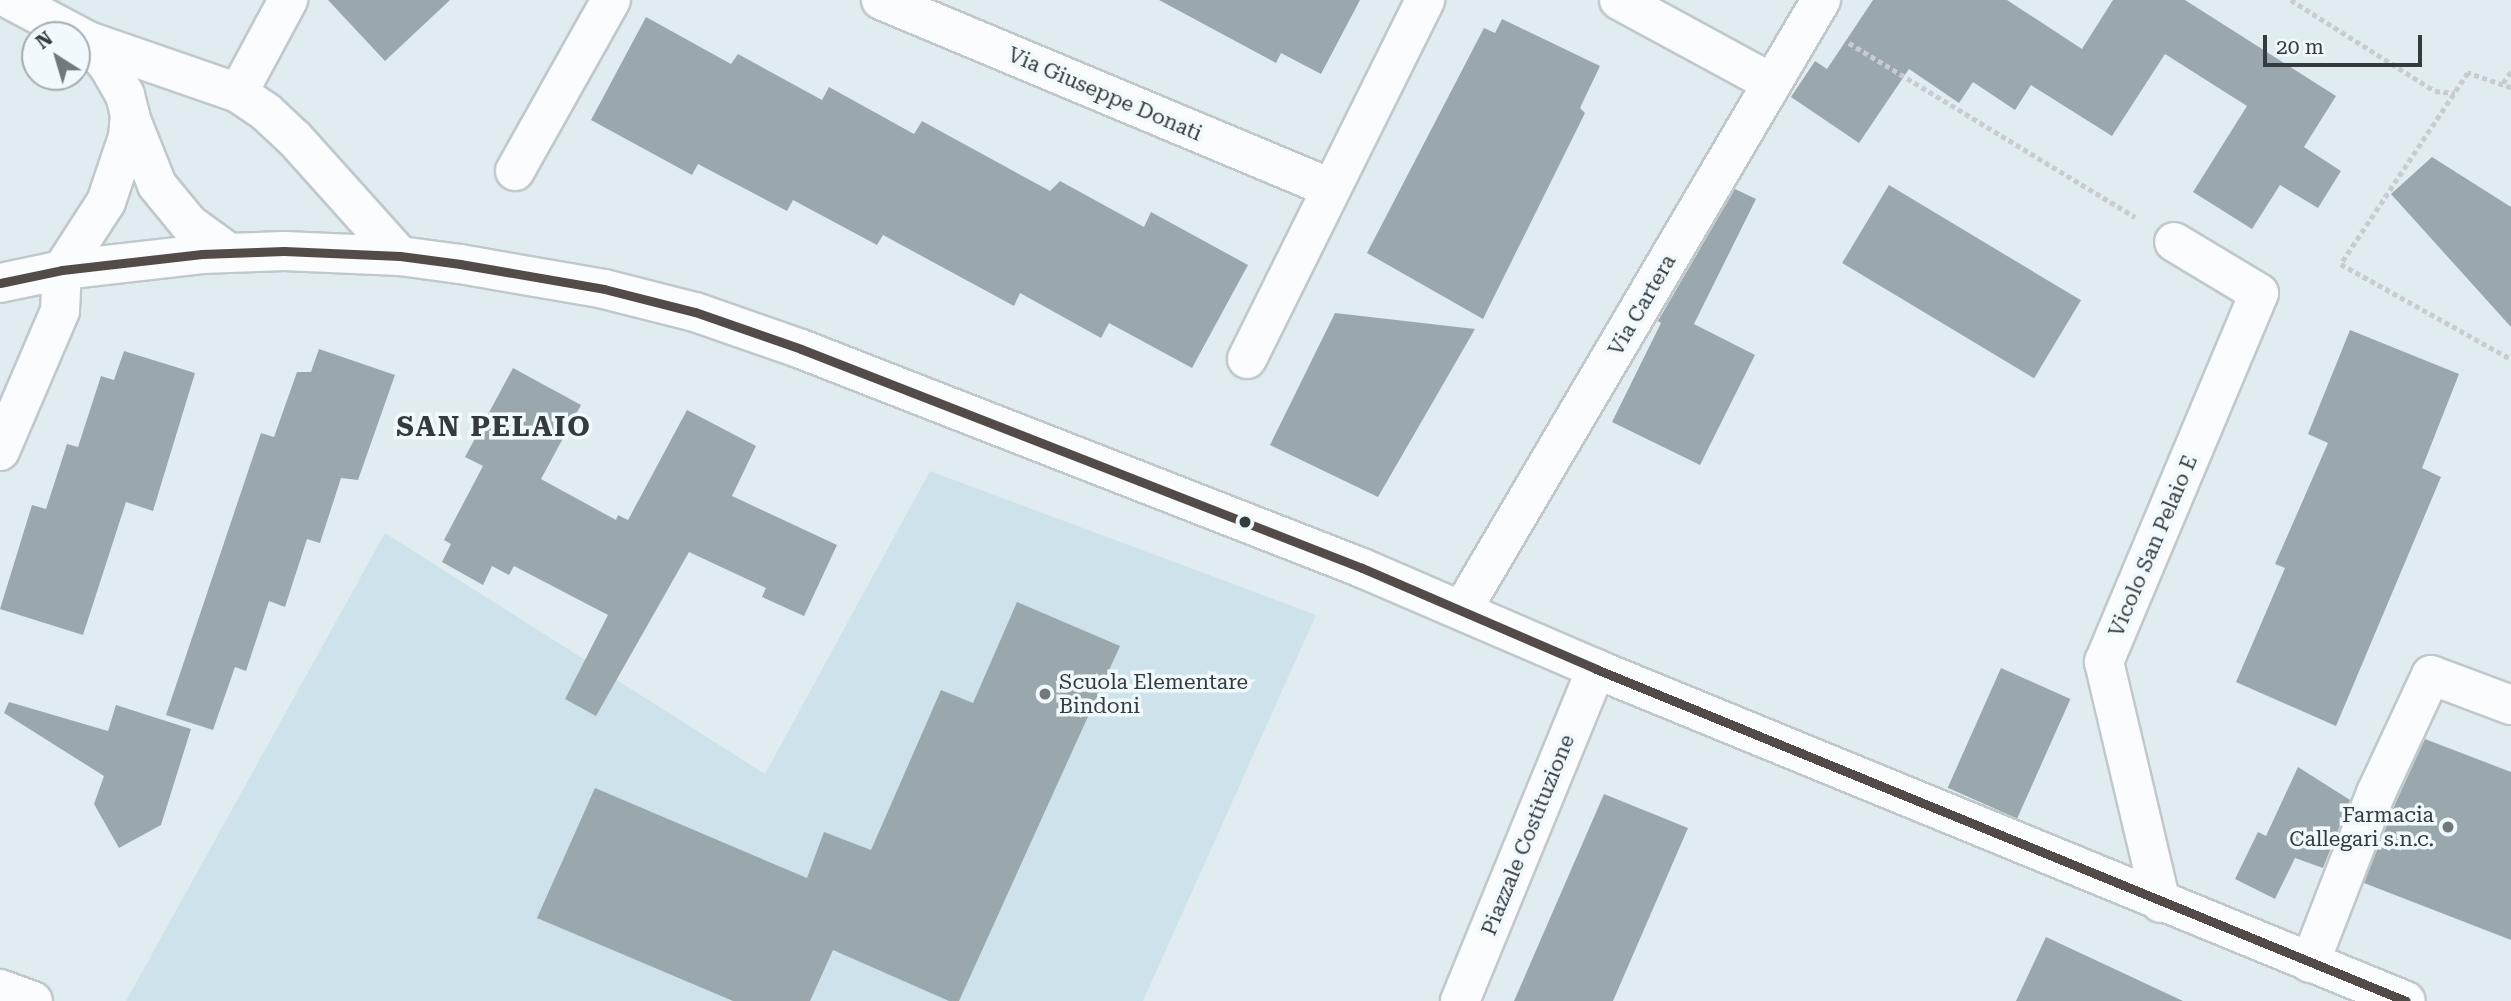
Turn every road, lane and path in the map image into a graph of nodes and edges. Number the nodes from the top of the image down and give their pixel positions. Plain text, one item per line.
1 (11, 0) edge
2 (288, 0) edge
3 (611, 0) edge
4 (881, 0) edge
5 (1425, 0) edge
6 (1619, 0) edge
7 (2291, 0) edge
8 (1815, 10) edge
9 (50, 21) edge
10 (91, 42) edge
11 (91, 45) edge
12 (2511, 71) edge
13 (1773, 83) junction
14 (2503, 83) junction
15 (2511, 88) edge
16 (237, 93) junction
17 (2455, 93) junction
18 (130, 115) junction
19 (515, 171) dead end
20 (1330, 188) junction
21 (2174, 242) joint
22 (229, 253) junction
23 (400, 256) junction
24 (62, 270) junction
25 (0, 283) edge
26 (1247, 359) dead end
27 (2511, 359) edge
28 (0, 451) edge
29 (1462, 610) junction
30 (1597, 669) junction
31 (2511, 705) edge
32 (2161, 903) junction
33 (2310, 963) junction
34 (0, 989) edge
35 (33, 1001) edge
36 (1460, 1001) edge
37 (2406, 1001) edge

1 - 9 street
2 - 16 street
3 - 19 street
4 - 20 street, Via Giuseppe Donati
5 - 20 street
6 - 13 street
7 - 17 path
8 - 13 street, Via Cartera
8 - 21 path
10 - 16 street
11 - 18 street
12 - 14 path
13 - 29 street, Via Cartera
14 - 15 path
14 - 17 path
16 - 23 street
17 - 27 path
18 - 22 street
18 - 24 street
20 - 26 street
21 - 32 street, Vicolo San Pelaio E
22 - 23 street
22 - 24 street
23 - 29 street
24 - 25 street
24 - 28 street
29 - 30 street
30 - 32 street
30 - 36 street, Piazzale Costituzione
31 - 33 street
32 - 33 street
33 - 37 street
34 - 35 street

